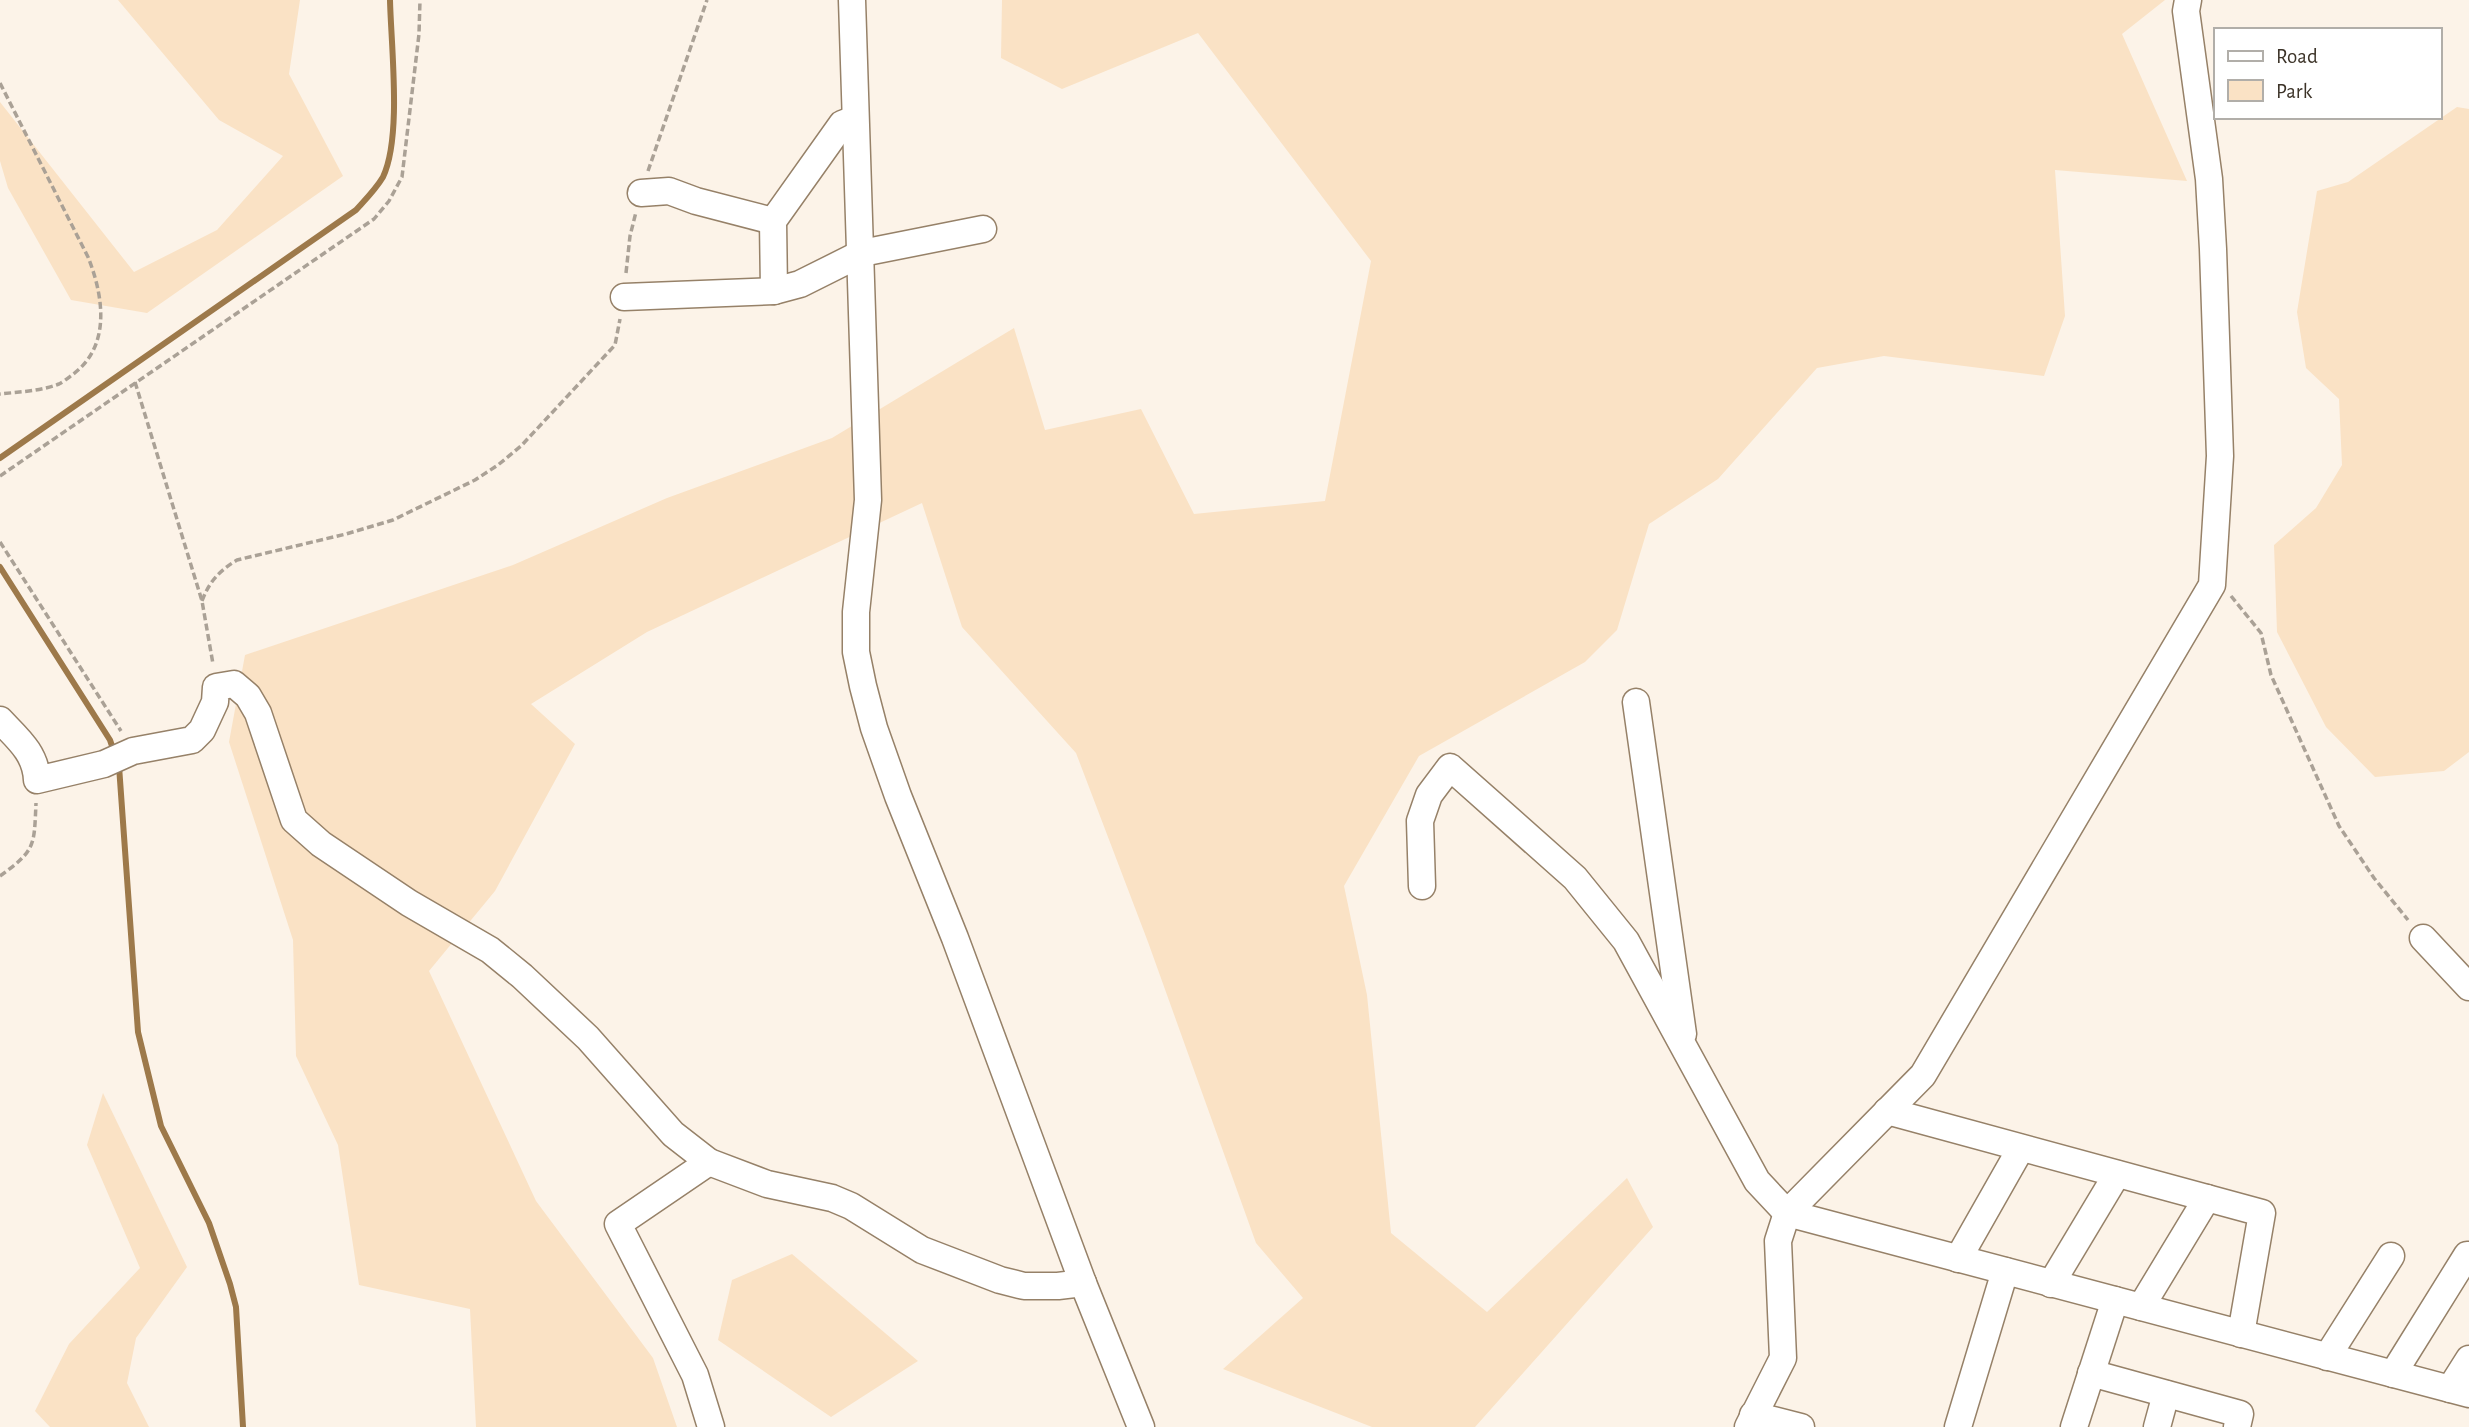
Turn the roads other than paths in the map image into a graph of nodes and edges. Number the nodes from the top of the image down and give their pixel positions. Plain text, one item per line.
1 (852, 0) edge
2 (2188, 0) edge
3 (855, 118) junction
4 (641, 194) road end
5 (773, 221) junction
6 (983, 229) dead end
7 (862, 253) junction
8 (774, 292) junction
9 (624, 297) road end
10 (1636, 702) dead end
11 (0, 720) edge
12 (1422, 887) dead end
13 (2423, 938) road end
14 (2469, 987) edge
15 (1685, 1049) junction
16 (1887, 1111) junction
17 (2021, 1148) junction
18 (709, 1162) junction
19 (2117, 1174) junction
20 (2207, 1199) junction
21 (1787, 1213) junction
22 (2469, 1255) edge
23 (2391, 1256) dead end
24 (1958, 1259) junction
25 (2005, 1271) junction
26 (1083, 1283) junction
27 (2051, 1283) junction
28 (2115, 1300) junction
29 (2141, 1307) junction
30 (2241, 1334) junction
31 (2327, 1357) junction
32 (2469, 1359) edge
33 (2091, 1373) junction
34 (2393, 1374) junction
35 (2459, 1392) edge
36 (2166, 1394) junction
37 (1750, 1421) edge
38 (712, 1427) edge
39 (1140, 1427) edge
40 (1801, 1427) edge
41 (1958, 1427) edge
42 (2074, 1427) edge
43 (2157, 1427) edge
44 (2237, 1427) edge

1 - 3 street
2 - 16 street
3 - 5 street
3 - 7 street
4 - 5 street
5 - 8 street
6 - 7 street
7 - 8 street
7 - 26 street
8 - 9 street
10 - 15 street
11 - 18 street
12 - 15 street
13 - 14 street
15 - 21 street
16 - 17 street
16 - 21 street
17 - 19 street
17 - 24 street
18 - 26 street
18 - 38 street
19 - 20 street
19 - 27 street
20 - 29 street
20 - 30 street
21 - 24 street
21 - 37 street
22 - 34 street
23 - 31 street
24 - 25 street
25 - 27 street
25 - 41 street
26 - 39 street
27 - 28 street
28 - 29 street
28 - 33 street
29 - 30 street
30 - 31 street
31 - 34 street
32 - 35 street
33 - 36 street
33 - 42 street
34 - 35 street
36 - 43 street
36 - 44 street
37 - 40 street

